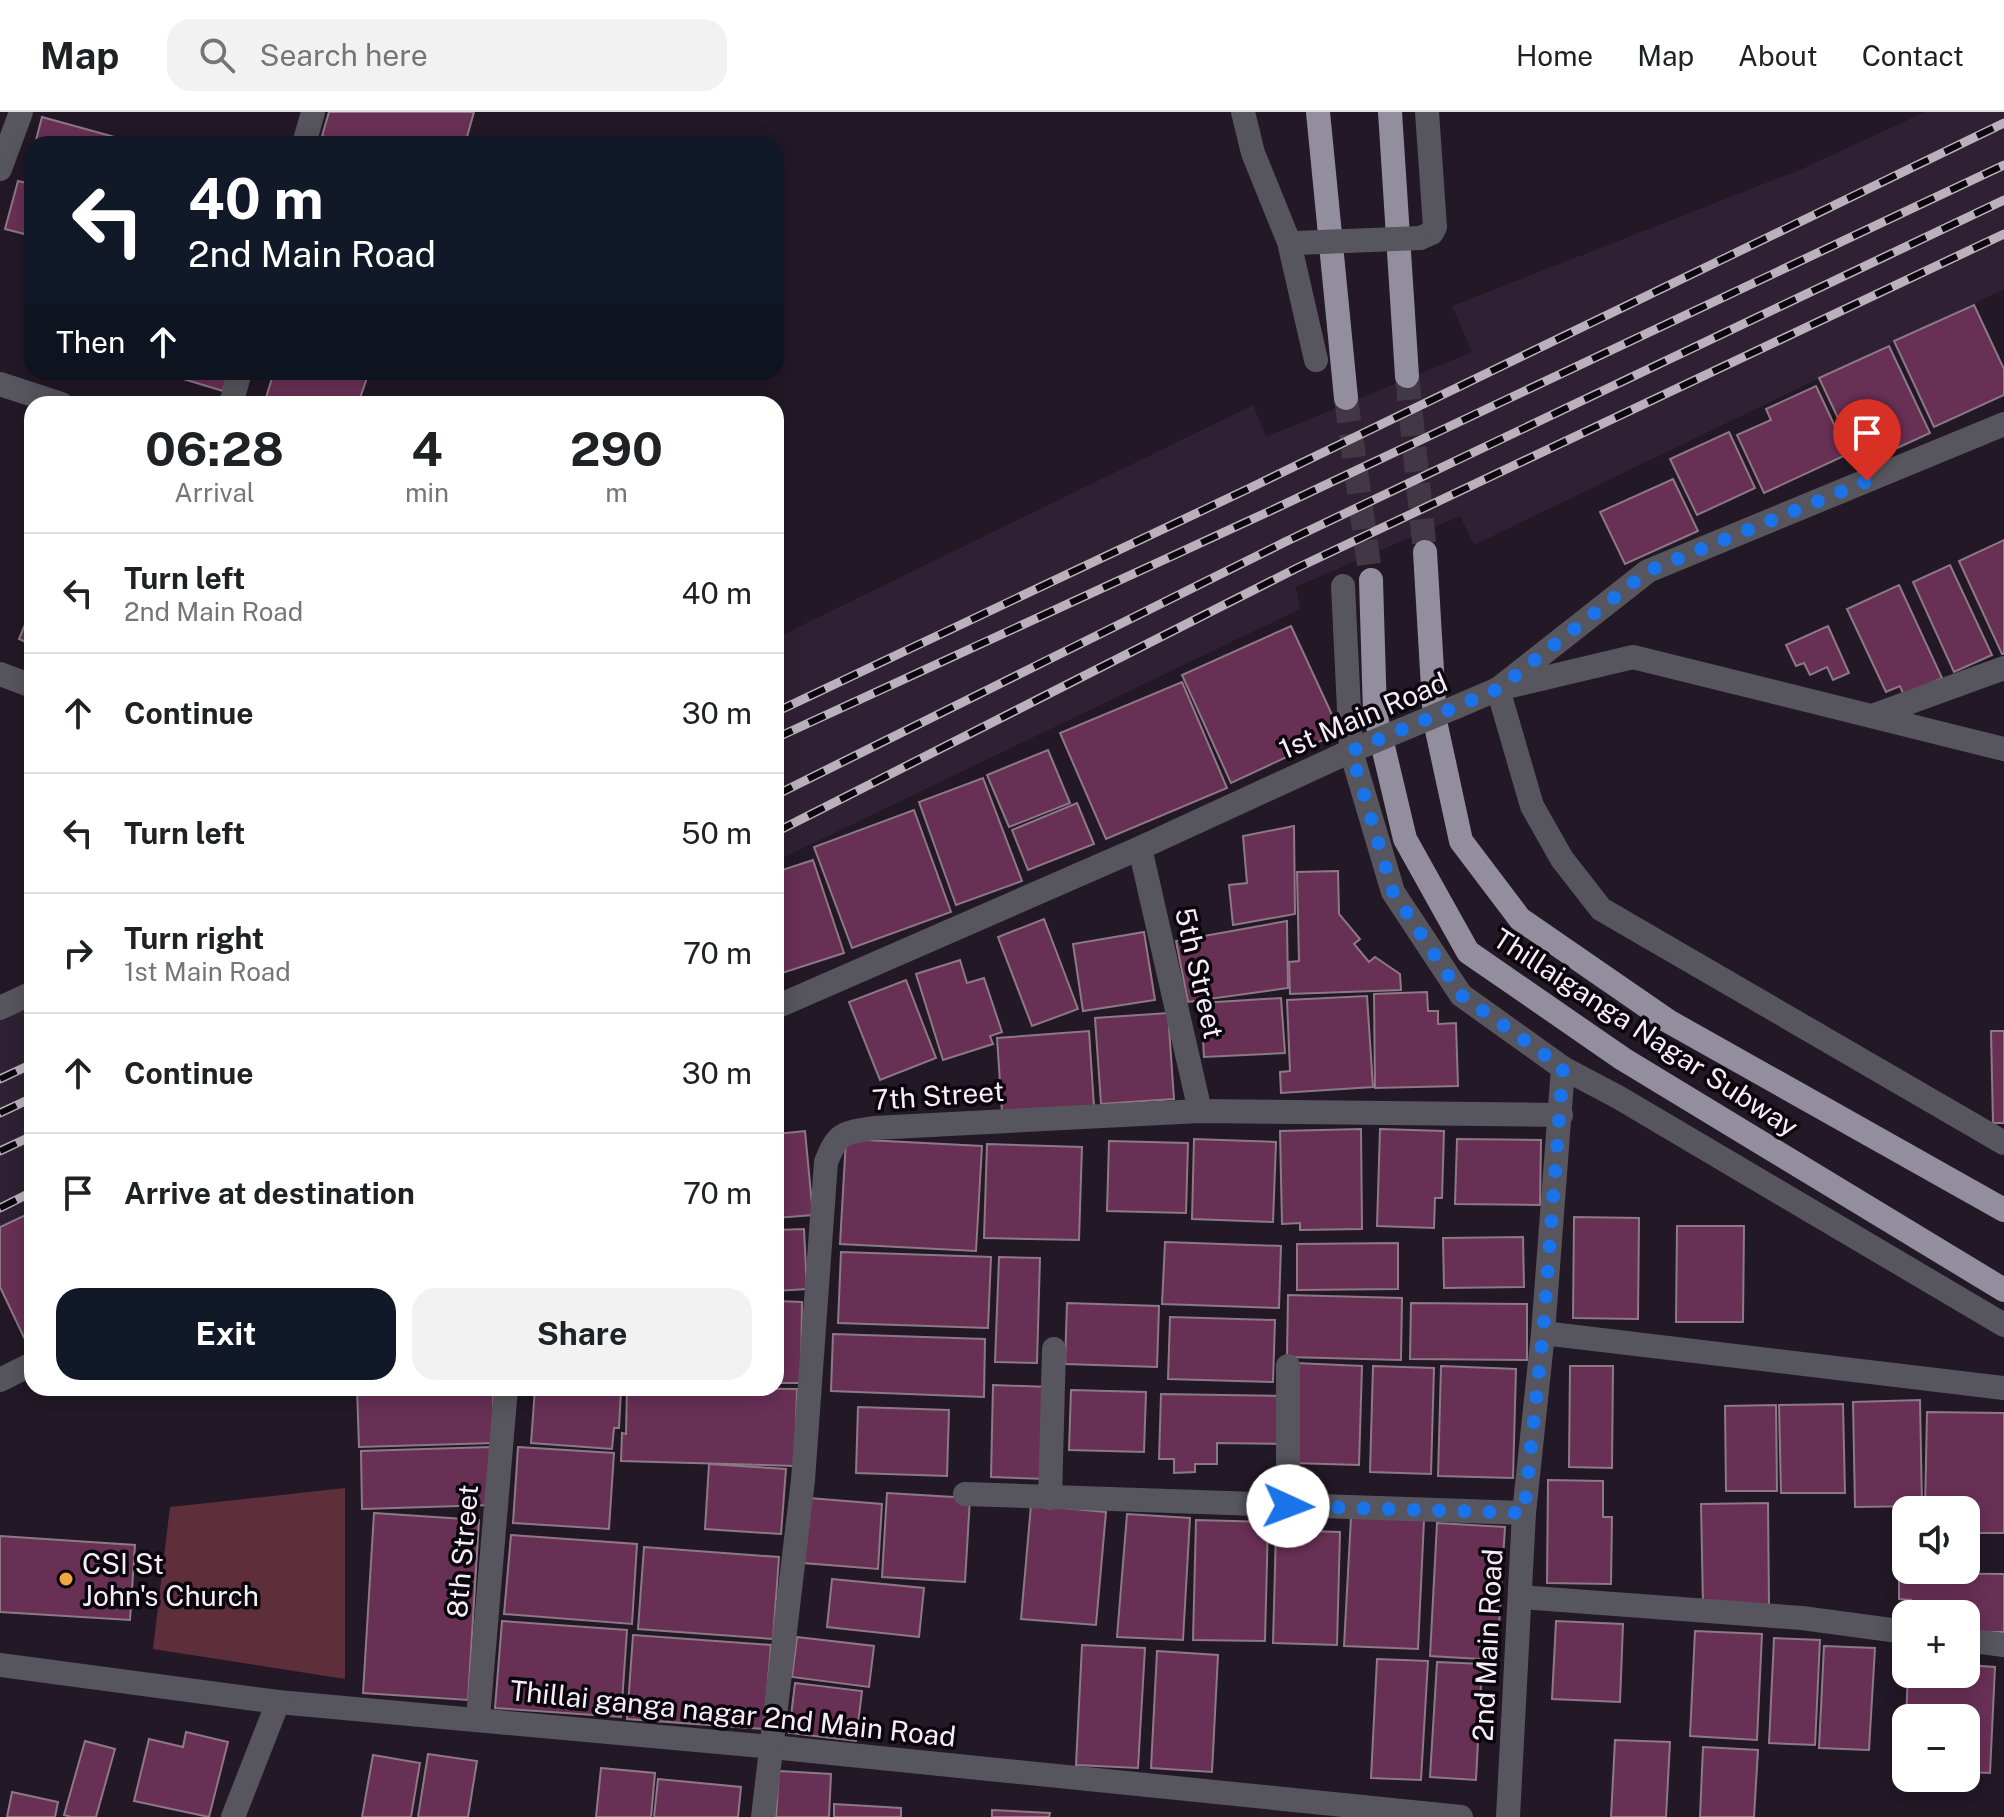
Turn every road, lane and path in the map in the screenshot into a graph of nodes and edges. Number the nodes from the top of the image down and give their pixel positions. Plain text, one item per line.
1 (21, 112) edge
2 (313, 112) edge
3 (1243, 112) edge
4 (1318, 112) edge
5 (1390, 112) edge
6 (1427, 112) edge
7 (306, 136) edge
8 (0, 169) edge
9 (1293, 242) junction
10 (1316, 360) dead end
11 (1407, 376) tunnel mouth
12 (0, 384) edge
13 (37, 396) edge
14 (1346, 398) tunnel mouth
15 (2004, 424) edge
16 (1425, 552) tunnel mouth
17 (1371, 580) tunnel mouth
18 (1343, 586) tunnel mouth
19 (2004, 668) edge
20 (0, 674) edge
21 (24, 683) edge
22 (1498, 689) junction
23 (1872, 716) junction
24 (2004, 749) edge
25 (1351, 751) junction
26 (1140, 848) junction
27 (24, 997) edge
28 (784, 1004) edge
29 (0, 1008) edge
30 (1563, 1068) junction
31 (1200, 1111) junction
32 (1561, 1115) junction
33 (2004, 1143) edge
34 (2004, 1210) edge
35 (2004, 1290) edge
36 (2004, 1325) edge
37 (1543, 1333) junction
38 (1054, 1349) dead end
39 (1288, 1366) dead end
40 (24, 1368) edge
41 (0, 1380) edge
42 (2004, 1388) edge
43 (505, 1396) edge
44 (965, 1494) dead end
45 (1050, 1498) junction
46 (1288, 1506) junction
47 (1524, 1513) junction
48 (1520, 1597) junction
49 (1892, 1630) edge
50 (1980, 1642) edge
51 (2004, 1645) edge
52 (0, 1665) edge
53 (278, 1702) junction
54 (478, 1718) junction
55 (772, 1747) junction
56 (233, 1817) edge
57 (763, 1817) edge
58 (1461, 1817) edge
59 (1508, 1817) edge

1 - 8 street
2 - 7 street
3 - 9 street
4 - 14 main road
5 - 11 main road
6 - 9 street, bridge
9 - 10 street
12 - 13 street
15 - 22 street
16 - 34 main road, Thillaiganga Nagar Subway
17 - 35 main road, Thillaiganga Nagar Subway
18 - 25 street
19 - 23 street
20 - 21 street
22 - 23 street, 1st Main Road
22 - 25 street, 1st Main Road, bridge
22 - 33 street
23 - 24 street, 1st Main Road
25 - 26 street, 1st Main Road
25 - 30 street
26 - 28 street, 1st Main Road
26 - 31 street, 5th Street
27 - 29 street
30 - 32 street, 2nd Main Road
30 - 36 street
31 - 32 street, 7th Street
31 - 55 street, 7th Street
32 - 37 street, 2nd Main Road
37 - 42 street
37 - 47 street, 2nd Main Road
38 - 45 street
39 - 46 street
40 - 41 street
43 - 54 street, 8th Street
44 - 45 street
45 - 46 street
46 - 47 street
47 - 48 street, 2nd Main Road
48 - 49 street
48 - 59 street, 2nd Main Road
50 - 51 street
52 - 53 street, Thillai ganga nagar 2nd Main Road
53 - 54 street, Thillai ganga nagar 2nd Main Road
53 - 56 street
54 - 55 street, Thillai ganga nagar 2nd Main Road
55 - 57 street
55 - 58 street, Thillai ganga nagar 2nd Main Road

